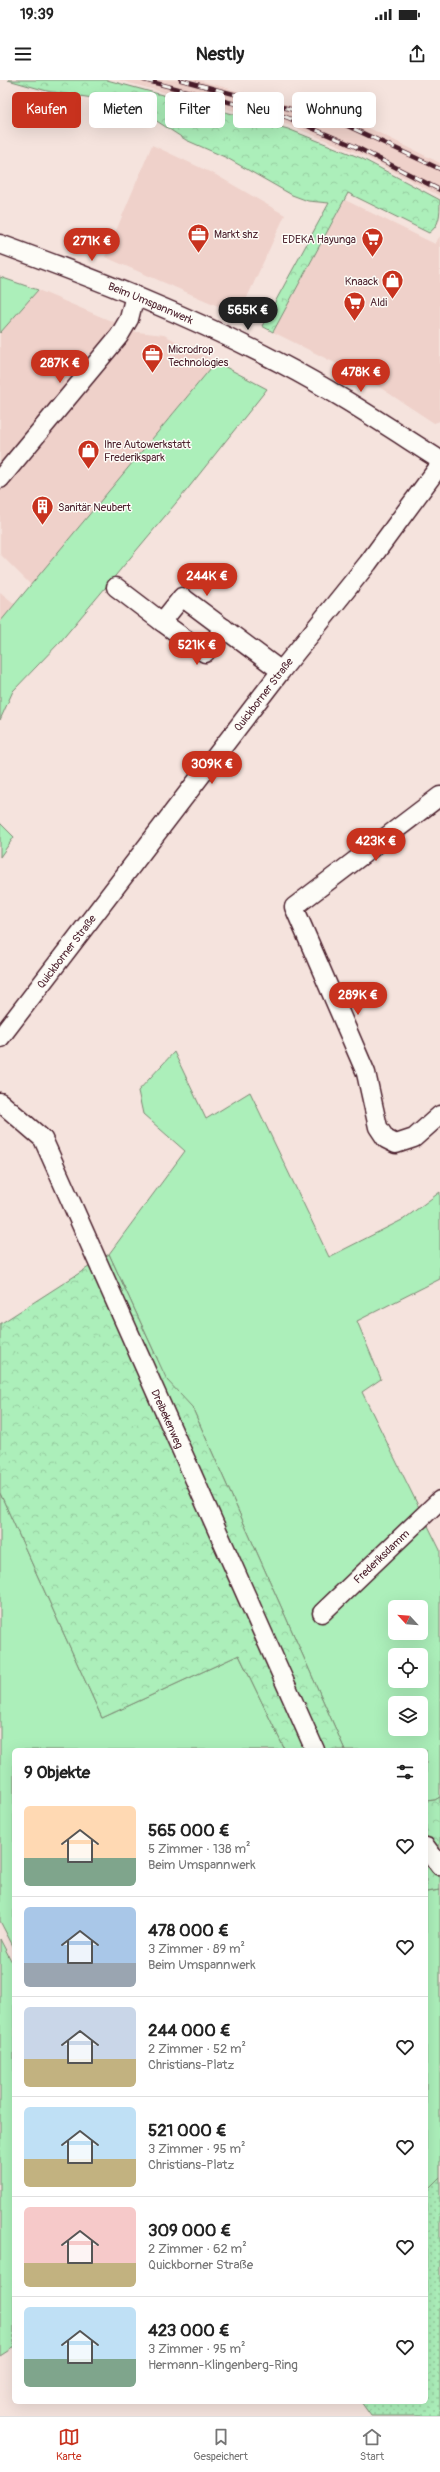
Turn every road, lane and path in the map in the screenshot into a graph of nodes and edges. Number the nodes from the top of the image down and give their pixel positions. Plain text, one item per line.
1 (0, 244) edge
2 (135, 295) junction
3 (440, 460) edge
4 (440, 465) edge
5 (0, 479) edge
6 (116, 587) dead end
7 (162, 622) junction
8 (224, 628) junction
9 (281, 671) junction
10 (440, 797) edge
11 (0, 1038) edge
12 (0, 1102) edge
13 (440, 1115) edge
14 (440, 1500) edge
15 (322, 1613) dead end
16 (315, 1748) edge
17 (428, 1850) edge
18 (440, 1866) edge

1 - 2 street, Beim Umspannwerk
2 - 3 street, Beim Umspannwerk
2 - 5 street
4 - 9 street, Quickborner Straße
6 - 7 street
7 - 8 street
7 - 8 street
8 - 9 street
9 - 11 street, Quickborner Straße
10 - 13 street
12 - 16 street, Dreibekenweg
14 - 15 street, Frederiksdamm
17 - 18 street

